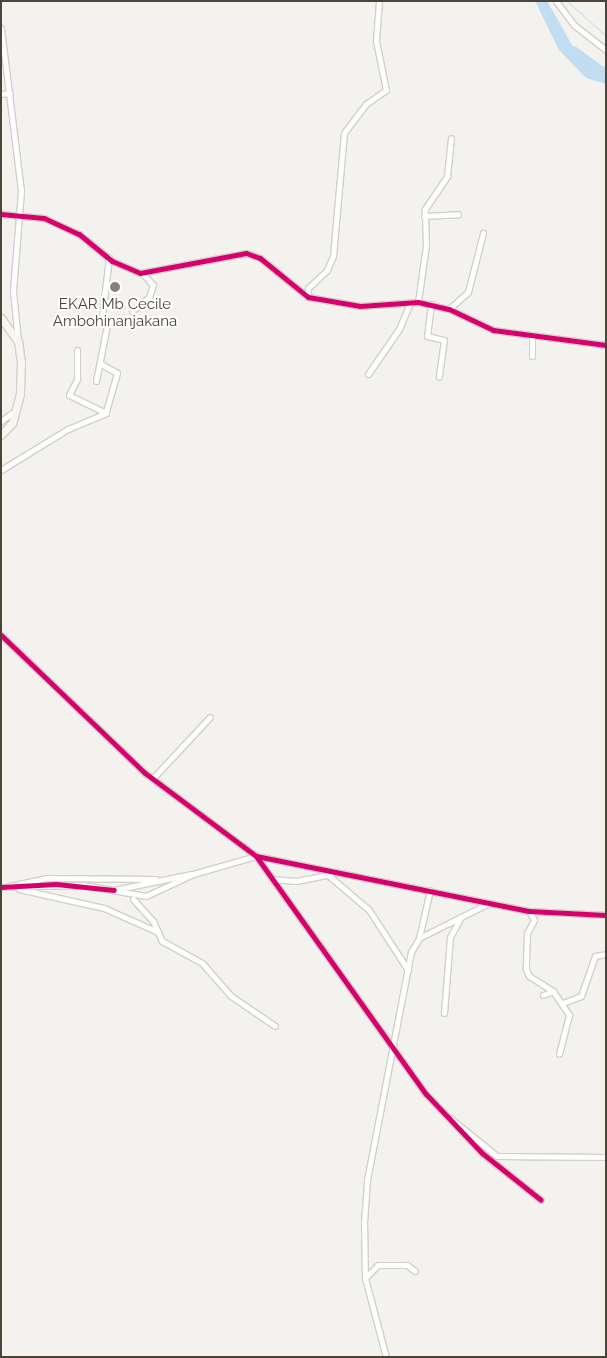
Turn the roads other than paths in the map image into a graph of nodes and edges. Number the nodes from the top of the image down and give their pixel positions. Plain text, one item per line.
1 (379, 1) edge
2 (556, 1) edge
3 (1, 28) edge
4 (606, 50) edge
5 (10, 93) junction
6 (1, 94) edge
7 (451, 138) dead end
8 (1, 214) edge
9 (458, 214) dead end
10 (20, 216) junction
11 (424, 216) junction
12 (483, 233) dead end
13 (109, 258) junction
14 (140, 273) junction
15 (308, 297) junction
16 (418, 302) junction
17 (410, 304) junction
18 (431, 304) junction
19 (449, 309) junction
20 (132, 310) dead end
21 (1, 318) edge
22 (532, 336) junction
23 (18, 341) junction
24 (606, 345) edge
25 (77, 350) dead end
26 (532, 356) dead end
27 (101, 364) junction
28 (368, 374) dead end
29 (438, 376) dead end
30 (96, 381) dead end
31 (15, 410) junction
32 (106, 411) junction
33 (1, 420) edge
34 (1, 435) edge
35 (1, 470) edge
36 (1, 634) edge
37 (210, 717) dead end
38 (154, 777) junction
39 (256, 856) junction
40 (337, 871) junction
41 (193, 874) junction
42 (328, 875) junction
43 (156, 878) junction
44 (272, 879) junction
45 (9, 886) junction
46 (1, 887) edge
47 (114, 890) junction
48 (430, 890) junction
49 (490, 903) junction
50 (529, 911) junction
51 (606, 915) edge
52 (462, 916) junction
53 (158, 932) junction
54 (419, 938) junction
55 (606, 954) edge
56 (408, 970) junction
57 (553, 991) junction
58 (543, 995) dead end
59 (563, 1003) junction
60 (444, 1013) dead end
61 (275, 1026) dead end
62 (393, 1052) junction
63 (559, 1054) dead end
64 (449, 1118) junction
65 (606, 1157) edge
66 (541, 1200) dead end
67 (415, 1271) dead end
68 (364, 1278) junction
69 (386, 1357) edge

1 - 15 street
2 - 4 street
3 - 5 street
5 - 6 street
5 - 10 street
7 - 11 street
8 - 10 street
9 - 11 street
10 - 13 street
10 - 23 street
11 - 16 street
12 - 19 street
13 - 14 street
13 - 27 street
14 - 15 street
14 - 20 street
15 - 17 street
16 - 17 street
16 - 18 street
17 - 28 street
18 - 19 street
18 - 29 street
19 - 22 street
21 - 23 street
22 - 24 street
22 - 26 street
23 - 31 street
25 - 32 street
27 - 30 street
27 - 32 street
31 - 33 street
31 - 34 street
32 - 35 street
36 - 38 street
37 - 38 street
38 - 39 street
39 - 40 street
39 - 41 street
39 - 44 street
40 - 42 street
40 - 48 street
41 - 43 street
41 - 47 street
42 - 44 street
42 - 56 street
43 - 45 street
43 - 47 street
44 - 62 street
45 - 46 street
45 - 47 street
45 - 53 street
47 - 53 street
48 - 49 street
48 - 54 street
49 - 50 street
49 - 52 street
50 - 51 street
50 - 57 street
52 - 54 street
52 - 60 street
53 - 61 street
54 - 56 street
55 - 59 street
56 - 62 street
57 - 58 street
57 - 59 street
59 - 63 street
62 - 64 street
62 - 68 street
64 - 65 street
64 - 66 street
67 - 68 street
68 - 69 street

